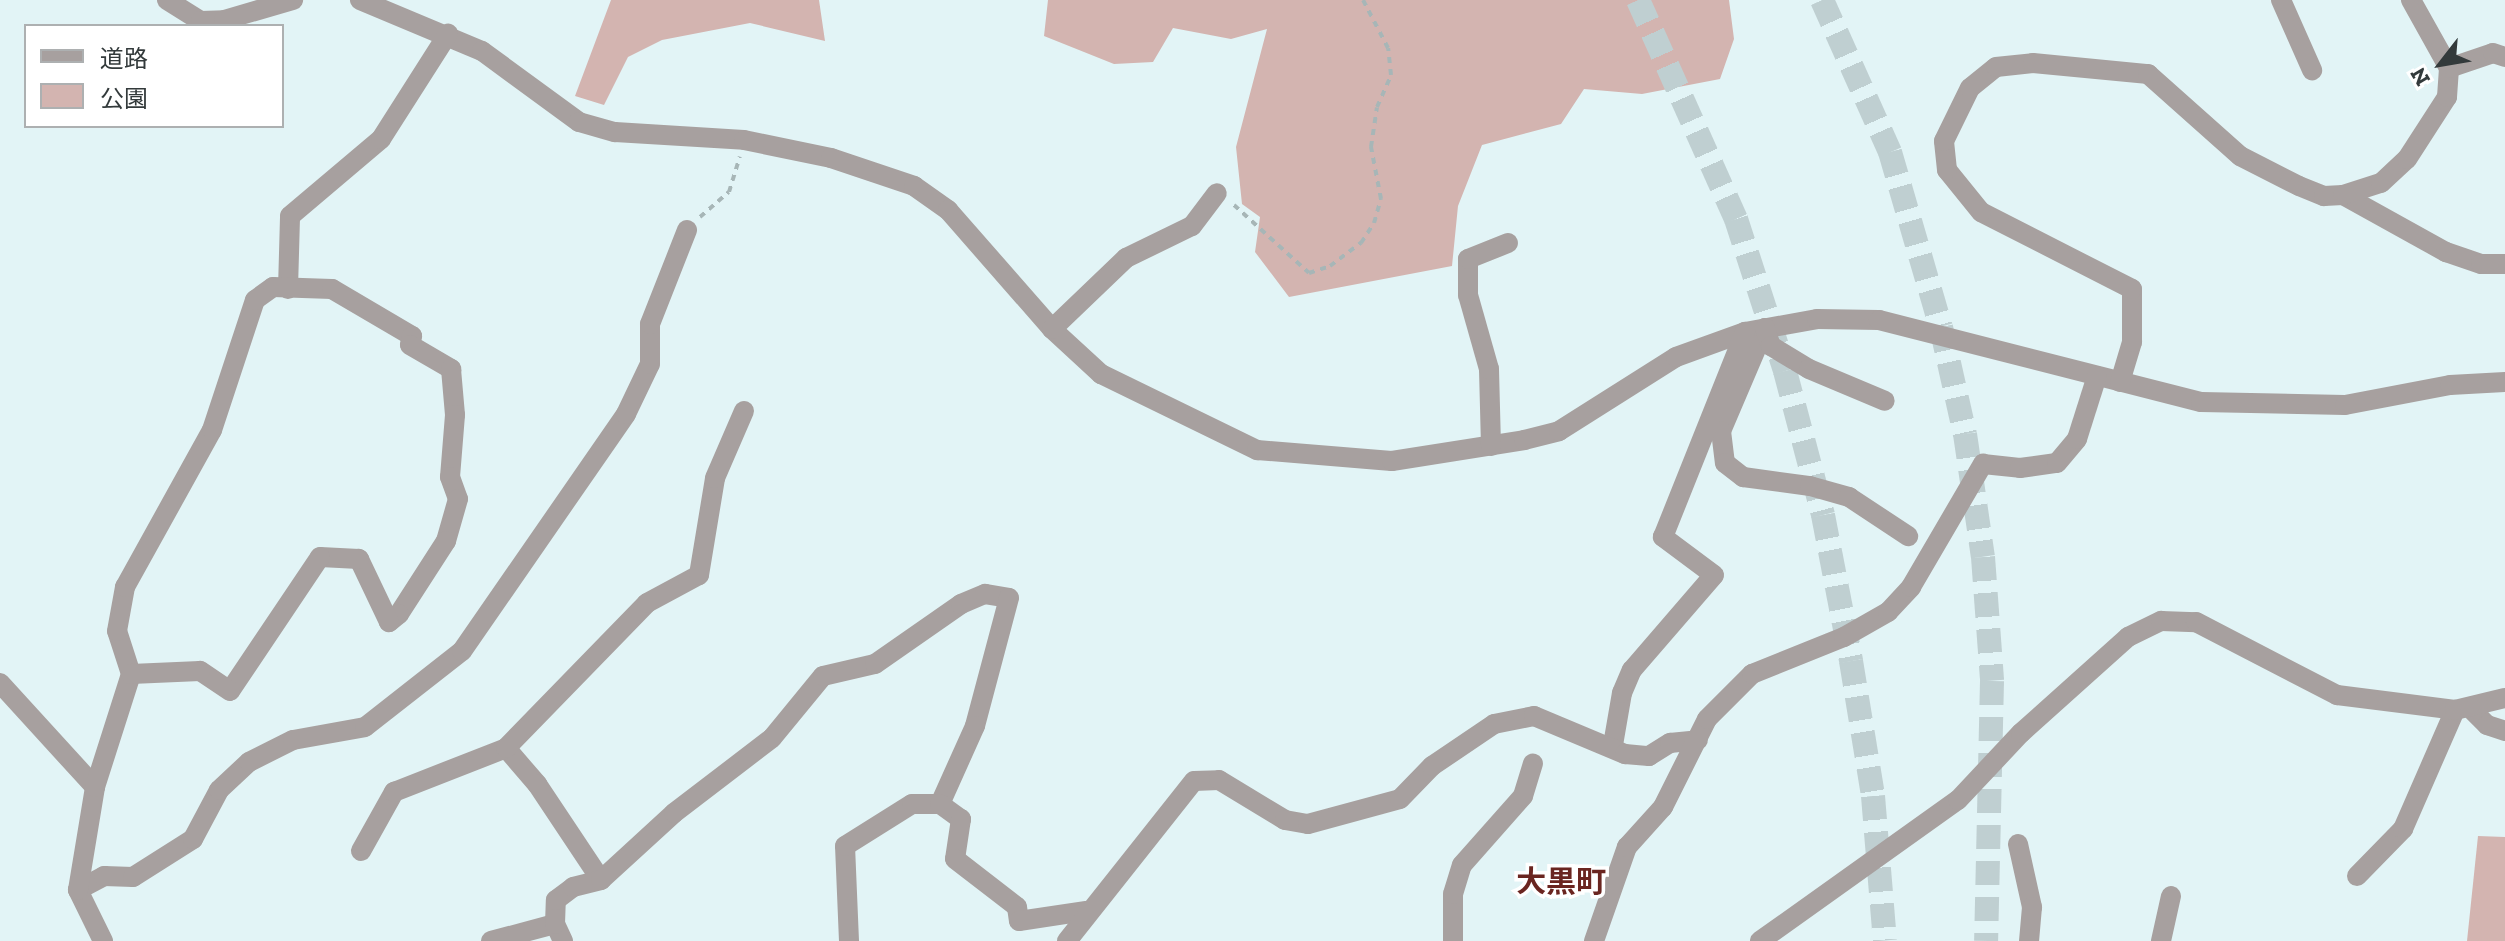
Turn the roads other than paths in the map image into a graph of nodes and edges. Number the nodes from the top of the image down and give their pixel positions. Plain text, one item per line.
1 (167, 0) edge
2 (293, 0) edge
3 (360, 0) edge
4 (2281, 0) edge
5 (2411, 0) edge
6 (448, 34) junction
7 (2505, 57) edge
8 (2449, 68) junction
9 (2312, 70) dead end
10 (1217, 193) road end
11 (2343, 195) junction
12 (687, 230) road end
13 (1508, 243) dead end
14 (2505, 264) edge
15 (288, 289) junction
16 (1052, 329) junction
17 (1755, 330) junction
18 (2097, 376) junction
19 (2120, 382) junction
20 (2505, 382) edge
21 (1885, 401) dead end
22 (744, 411) dead end
23 (1491, 446) junction
24 (1908, 536) dead end
25 (131, 674) junction
26 (0, 683) edge
27 (2505, 698) edge
28 (2463, 710) junction
29 (2505, 731) edge
30 (1698, 740) junction
31 (1613, 745) junction
32 (506, 748) junction
33 (1533, 764) dead end
34 (95, 787) junction
35 (940, 804) junction
36 (2018, 844) dead end
37 (361, 851) dead end
38 (2357, 876) dead end
39 (601, 880) junction
40 (78, 890) junction
41 (2171, 896) dead end
42 (1086, 911) junction
43 (559, 933) edge
44 (103, 941) edge
45 (491, 941) edge
46 (849, 941) edge
47 (1067, 941) edge
48 (1453, 941) edge
49 (1594, 941) edge
50 (1760, 941) edge
51 (2029, 941) edge
52 (2161, 941) edge

1 - 2 street
3 - 6 street
4 - 9 street
5 - 8 street
6 - 15 street
6 - 16 street
7 - 8 street
8 - 11 street
10 - 16 street
11 - 14 street
11 - 19 street
12 - 40 street
13 - 23 street
15 - 25 street
15 - 25 street
16 - 23 street
17 - 18 street
17 - 21 street
17 - 23 street
17 - 24 street
17 - 31 street
18 - 19 street
18 - 30 street
19 - 20 street
22 - 32 street
25 - 34 street
26 - 34 street
27 - 28 street
28 - 29 street
28 - 38 street
28 - 50 street
30 - 31 street
30 - 49 street
31 - 42 street
32 - 37 street
32 - 39 street
33 - 48 street
34 - 40 street
35 - 39 street
35 - 42 street
35 - 46 street
36 - 51 street
39 - 43 street
40 - 44 street
41 - 52 street
42 - 47 street
43 - 45 street

